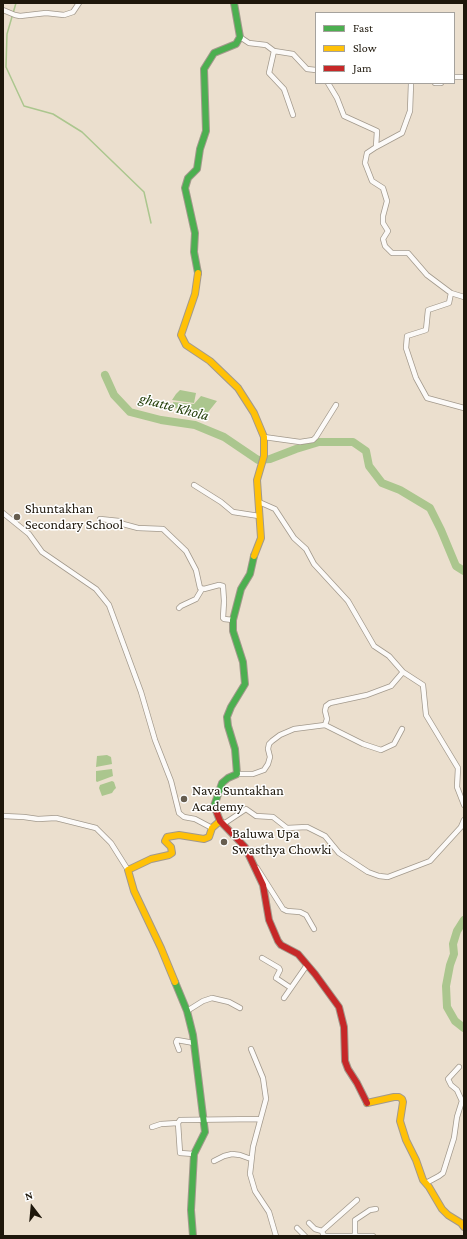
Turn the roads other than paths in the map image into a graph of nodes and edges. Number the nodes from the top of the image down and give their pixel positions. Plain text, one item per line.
1 (79, 3) edge
2 (234, 3) edge
3 (3, 10) edge
4 (240, 37) junction
5 (274, 51) junction
6 (315, 70) edge
7 (329, 84) edge
8 (411, 84) edge
9 (293, 115) dead end
10 (376, 147) junction
11 (451, 293) junction
12 (464, 297) edge
13 (336, 405) dead end
14 (464, 408) edge
15 (264, 437) junction
16 (194, 485) dead end
17 (259, 502) junction
18 (3, 513) edge
19 (259, 516) junction
20 (100, 519) dead end
21 (202, 589) junction
22 (179, 608) dead end
23 (233, 620) junction
24 (403, 672) junction
25 (325, 725) junction
26 (402, 728) dead end
27 (237, 774) junction
28 (464, 805) edge
29 (3, 816) edge
30 (464, 820) edge
31 (220, 821) junction
32 (212, 828) junction
33 (253, 864) junction
34 (128, 870) junction
35 (314, 929) dead end
36 (262, 958) dead end
37 (307, 964) junction
38 (291, 988) junction
39 (284, 998) dead end
40 (240, 1008) dead end
41 (187, 1010) junction
42 (194, 1043) junction
43 (251, 1049) dead end
44 (179, 1050) dead end
45 (459, 1067) dead end
46 (204, 1119) junction
47 (260, 1120) junction
48 (178, 1122) junction
49 (152, 1127) dead end
50 (194, 1154) junction
51 (251, 1159) junction
52 (214, 1160) dead end
53 (426, 1184) junction
54 (357, 1200) dead end
55 (376, 1209) dead end
56 (309, 1223) dead end
57 (464, 1227) edge
58 (297, 1228) dead end
59 (322, 1234) edge
60 (193, 1236) edge
61 (276, 1236) edge
62 (305, 1236) edge
63 (335, 1236) edge
64 (355, 1236) edge
65 (373, 1236) edge

1 - 3 street
2 - 4 street
4 - 5 street
4 - 15 street
5 - 6 street
5 - 9 street
7 - 10 street
8 - 10 street
10 - 11 street
11 - 12 street
11 - 14 street
13 - 15 street
15 - 17 street
16 - 19 street
17 - 19 street
17 - 24 street
18 - 32 street
19 - 23 street
20 - 21 street
21 - 22 street
21 - 23 street
23 - 27 street
24 - 25 street
24 - 28 street
25 - 26 street
25 - 27 street
27 - 31 street
29 - 34 street
30 - 31 street
31 - 32 street
31 - 33 street
32 - 34 street
33 - 35 street
33 - 37 street
34 - 41 street
36 - 38 street
37 - 38 street
37 - 53 street
38 - 39 street
40 - 41 street
41 - 42 street
42 - 44 street
42 - 46 street
43 - 47 street
45 - 53 street
46 - 47 street
46 - 48 street
46 - 50 street
47 - 51 street
48 - 49 street
48 - 50 street
50 - 60 street
51 - 52 street
51 - 61 street
53 - 57 street
54 - 59 street
55 - 64 street
56 - 59 street
58 - 62 street
59 - 63 street
63 - 64 street
64 - 65 street

